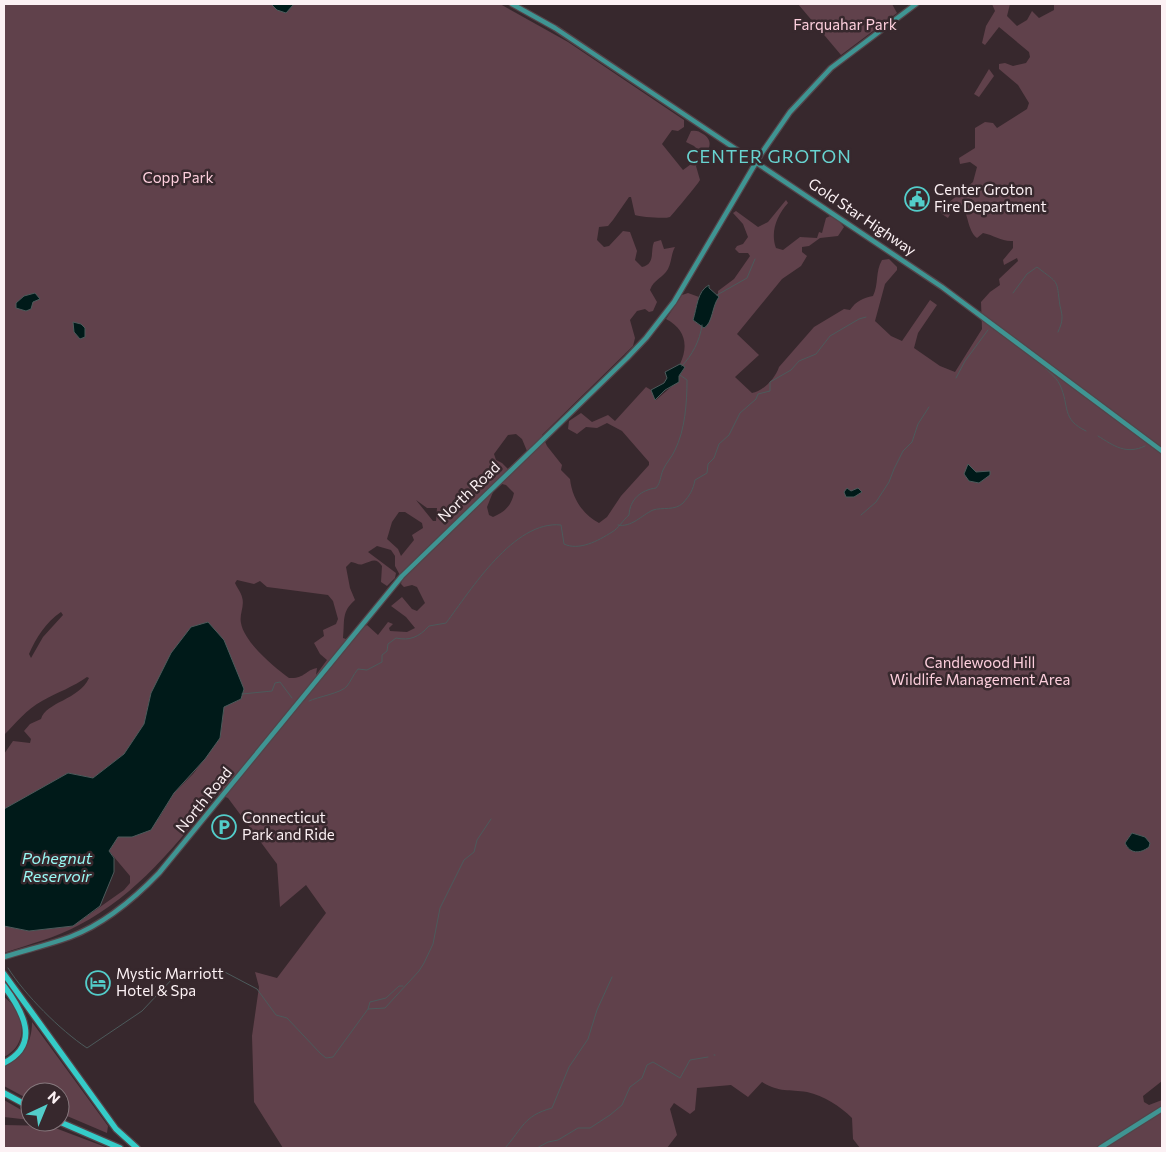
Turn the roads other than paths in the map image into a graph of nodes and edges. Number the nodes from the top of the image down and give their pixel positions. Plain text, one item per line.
1 (512, 4) edge
2 (916, 4) edge
3 (757, 162) junction
4 (1162, 451) edge
5 (4, 957) edge
6 (4, 974) edge
7 (4, 986) edge
8 (4, 993) edge
9 (13, 998) junction
10 (4, 1063) edge
11 (4, 1093) edge
12 (20, 1102) edge
13 (1162, 1109) edge
14 (70, 1126) edge
15 (120, 1148) edge
16 (137, 1148) edge
17 (1100, 1148) edge

1 - 3 main road, Gold Star Highway
2 - 3 main road, North Road
3 - 4 main road, Gold Star Highway
3 - 5 main road, North Road
6 - 16 highway
7 - 9 highway
8 - 9 highway
9 - 10 highway
11 - 12 highway
13 - 17 main road
14 - 15 highway

